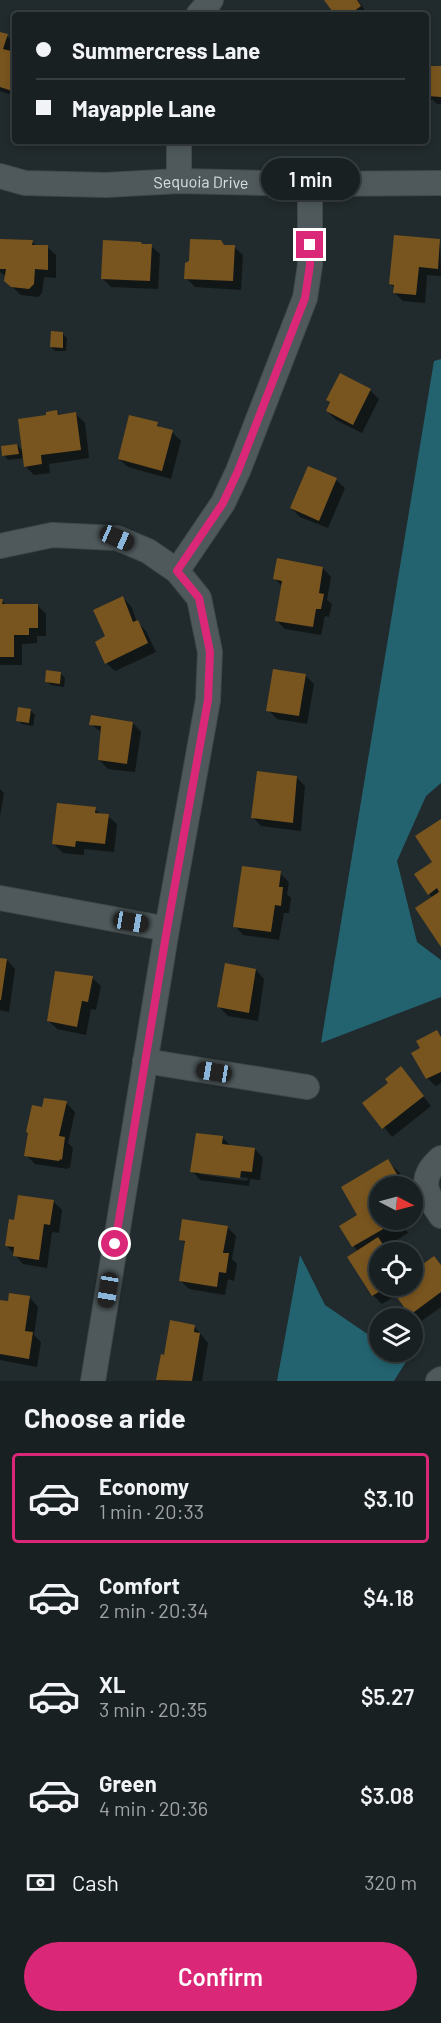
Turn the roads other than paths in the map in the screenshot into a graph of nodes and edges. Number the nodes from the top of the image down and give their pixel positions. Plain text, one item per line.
1 (211, 0) edge
2 (201, 12) edge
3 (179, 144) edge
4 (0, 176) edge
5 (179, 181) junction
6 (441, 183) edge
7 (310, 184) junction
8 (0, 546) edge
9 (177, 571) junction
10 (0, 898) edge
11 (167, 929) junction
12 (145, 1061) junction
13 (307, 1087) dead end
14 (441, 1158) edge
15 (441, 1216) edge
16 (93, 1381) edge

1 - 2 street
3 - 5 street
4 - 5 street, Sequoia Drive
5 - 7 street, Sequoia Drive
6 - 7 street, Sequoia Drive
7 - 9 street
8 - 9 street
9 - 11 street
10 - 11 street
11 - 12 street
12 - 13 street
12 - 16 street
14 - 15 street

